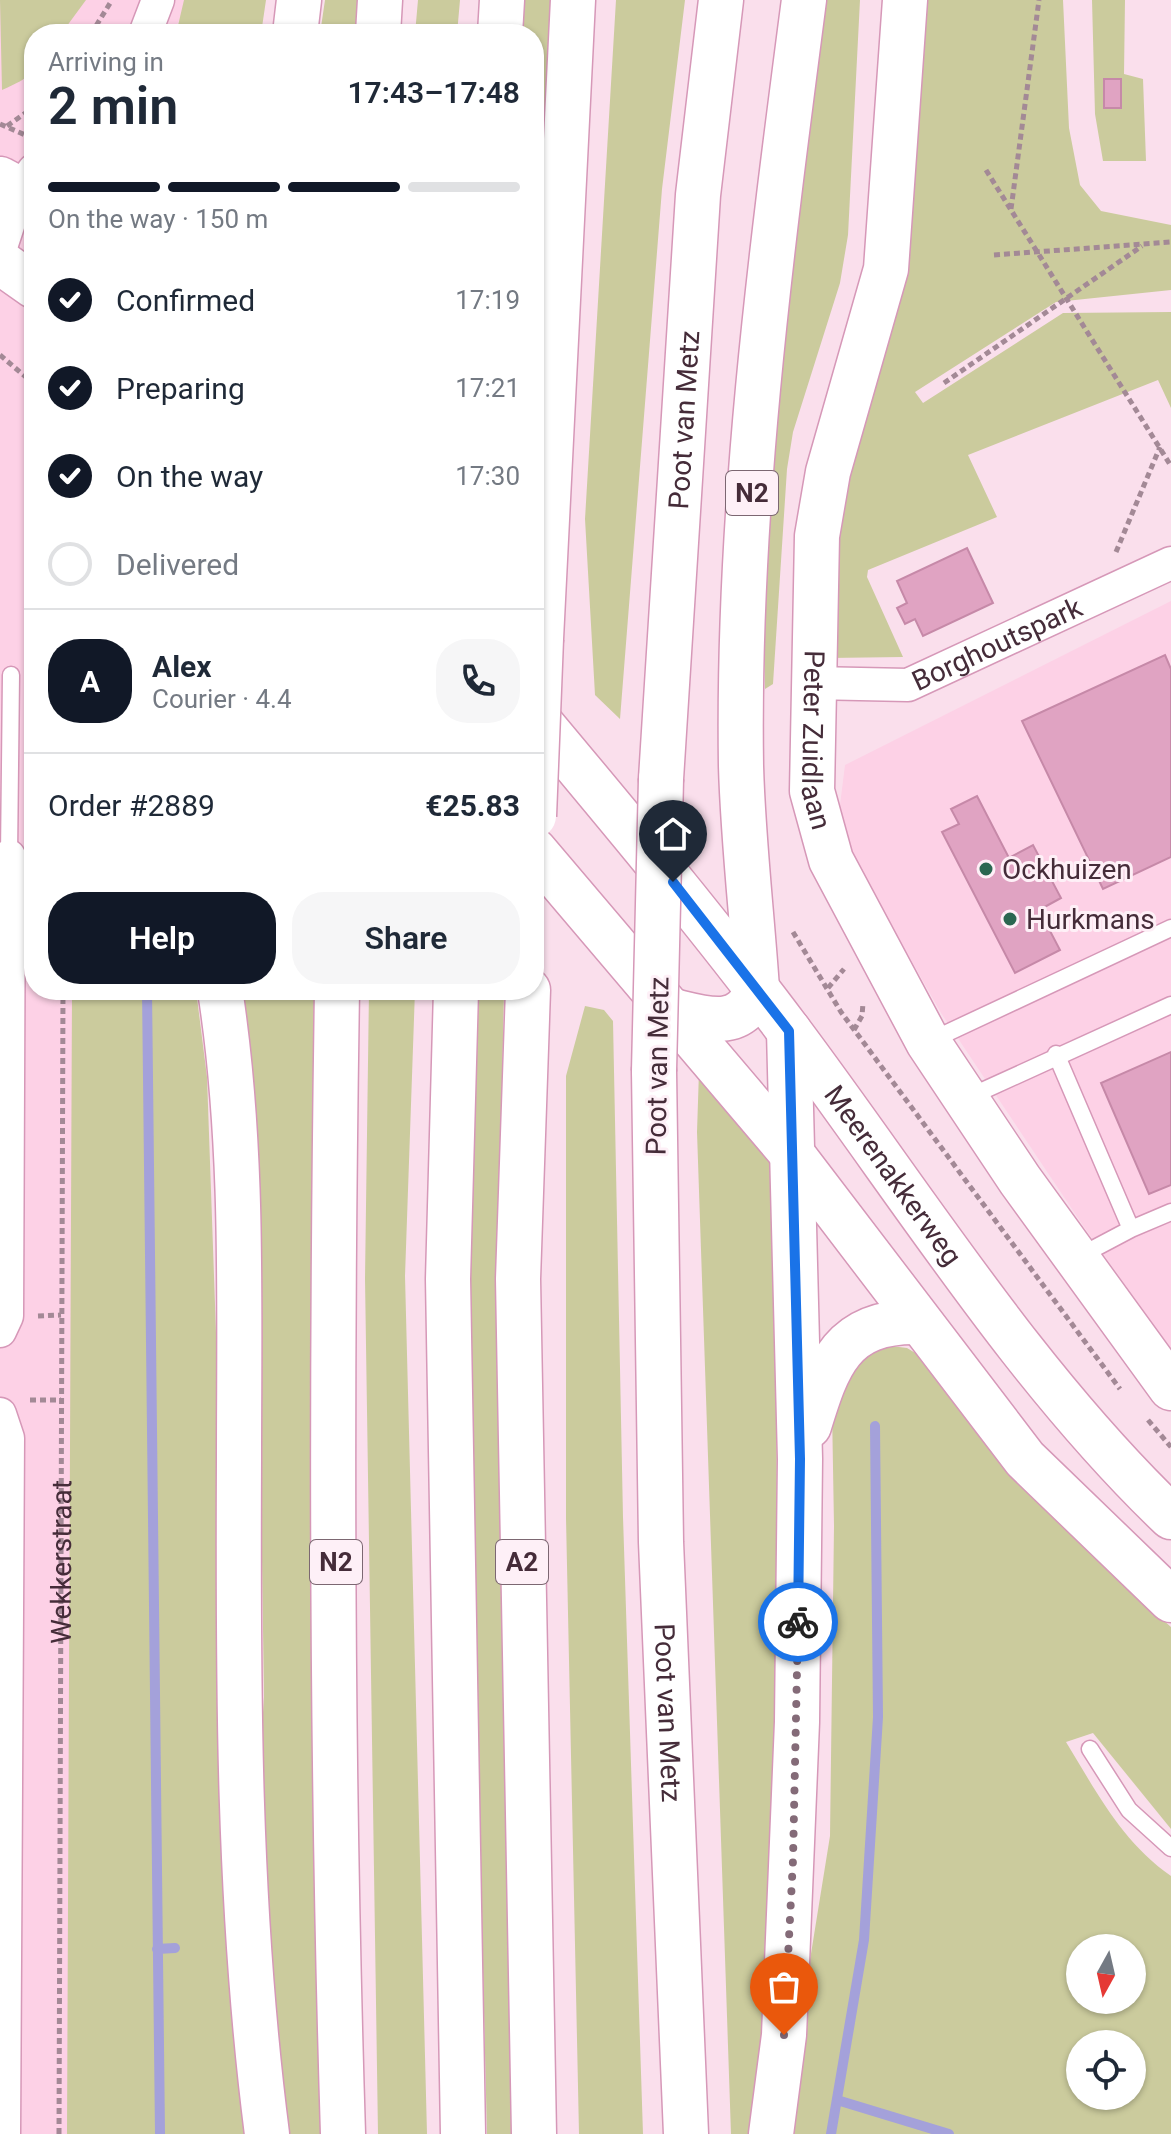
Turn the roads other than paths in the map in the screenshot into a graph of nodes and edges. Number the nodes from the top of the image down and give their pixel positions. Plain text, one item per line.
1 (158, 0) edge
2 (299, 0) edge
3 (380, 0) edge
4 (502, 0) edge
5 (573, 0) edge
6 (721, 0) edge
7 (804, 0) edge
8 (905, 0) edge
9 (149, 24) edge
10 (296, 24) edge
11 (379, 24) edge
12 (501, 24) edge
13 (24, 192) edge
14 (0, 250) edge
15 (0, 259) edge
16 (24, 278) edge
17 (1171, 563) edge
18 (544, 579) edge
19 (11, 675) dead end
20 (812, 683) junction
21 (544, 727) edge
22 (4, 820) edge
23 (9, 856) joint
24 (544, 862) edge
25 (1171, 928) edge
26 (757, 989) junction
27 (222, 1000) edge
28 (337, 1000) edge
29 (456, 1000) edge
30 (528, 1000) edge
31 (1171, 1005) edge
32 (669, 1010) junction
33 (789, 1031) junction
34 (928, 1042) junction
35 (1056, 1054) junction
36 (966, 1098) junction
37 (793, 1155) junction
38 (1171, 1212) edge
39 (1131, 1229) junction
40 (1076, 1258) junction
41 (917, 1322) junction
42 (0, 1331) edge
43 (1147, 1400) edge
44 (0, 1414) edge
45 (800, 1459) junction
46 (1171, 1517) edge
47 (1171, 1600) edge
48 (3, 1614) edge
49 (1090, 1749) dead end
50 (1171, 1848) edge
51 (4, 2134) edge
52 (267, 2134) edge
53 (343, 2134) edge
54 (463, 2134) edge
55 (534, 2134) edge
56 (686, 2134) edge
57 (771, 2134) edge

1 - 9 street
2 - 10 main road
3 - 11 main road
4 - 12 main road
5 - 18 main road, bridge
6 - 56 main road, Poot van Metz, bridge
7 - 26 main road, N2
8 - 20 main road, Peter Zuidlaan
13 - 14 street
13 - 15 street
15 - 16 main road
17 - 20 street, Borghoutspark
19 - 22 lane
20 - 34 main road, Peter Zuidlaan
21 - 26 main road, Meerenakkerweg
22 - 23 lane
23 - 42 street
24 - 32 main road
25 - 34 lane
26 - 32 main road
26 - 33 main road, Meerenakkerweg
27 - 52 main road
28 - 53 main road, N2
29 - 54 main road
30 - 55 main road, A2
31 - 35 lane
32 - 37 main road
33 - 37 main road
33 - 46 main road, Meerenakkerweg
34 - 36 main road, Peter Zuidlaan
35 - 36 lane
35 - 39 lane
36 - 40 main road, Peter Zuidlaan
37 - 41 main road
37 - 45 main road
38 - 39 lane
39 - 40 lane
40 - 43 main road, Peter Zuidlaan
41 - 45 main road
41 - 47 main road
44 - 48 street, Wekkerstraat
45 - 57 main road
48 - 51 street, Wekkerstraat
49 - 50 lane

